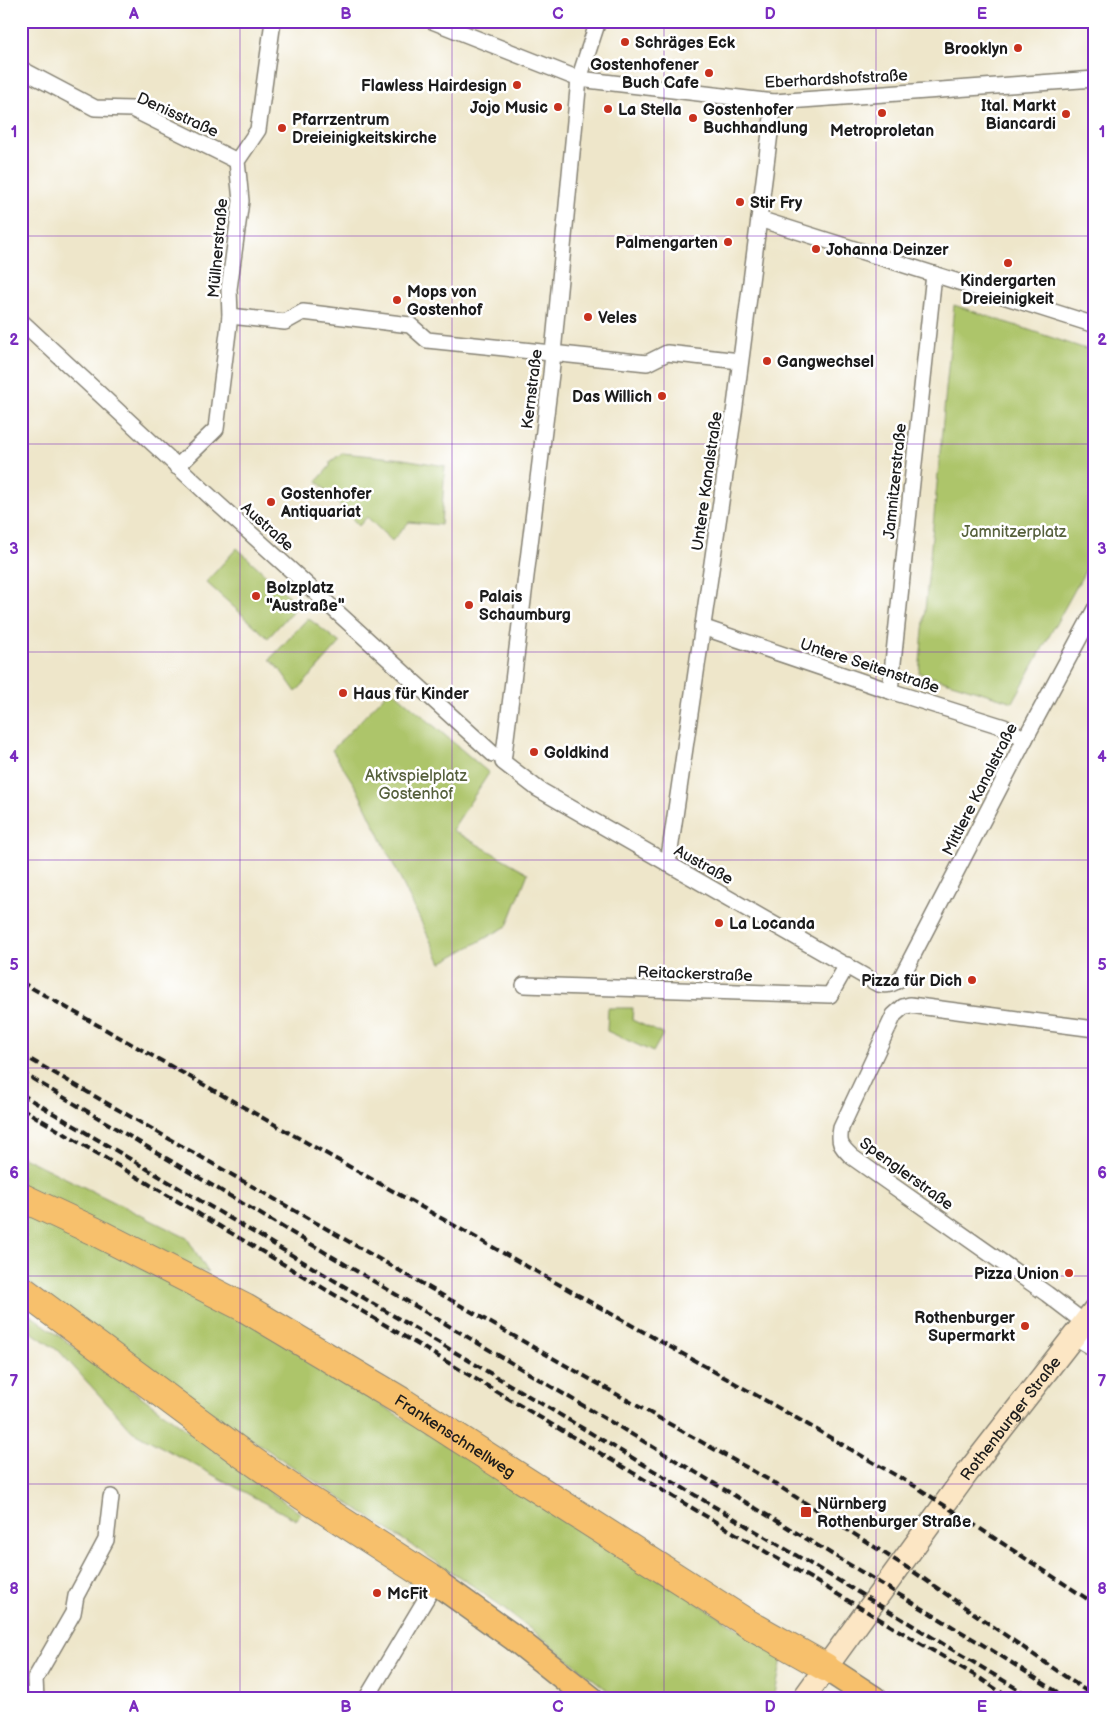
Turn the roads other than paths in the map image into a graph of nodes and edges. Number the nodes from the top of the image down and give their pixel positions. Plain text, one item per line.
1 (273, 21) edge
2 (432, 21) edge
3 (598, 21) edge
4 (21, 69) edge
5 (580, 79) junction
6 (1095, 79) edge
7 (774, 102) junction
8 (237, 161) junction
9 (759, 219) junction
10 (934, 274) junction
11 (230, 316) junction
12 (21, 320) edge
13 (1095, 324) edge
14 (553, 354) junction
15 (740, 361) junction
16 (177, 467) junction
17 (1095, 609) edge
18 (702, 626) junction
19 (890, 691) junction
20 (1025, 739) junction
21 (498, 758) junction
22 (668, 864) junction
23 (847, 965) junction
24 (893, 984) joint
25 (524, 986) dead end
26 (1095, 1029) edge
27 (21, 1197) edge
28 (21, 1289) edge
29 (1085, 1323) edge
30 (1095, 1349) edge
31 (111, 1497) dead end
32 (436, 1582) junction
33 (825, 1667) junction
34 (35, 1698) edge
35 (366, 1699) edge
36 (591, 1699) edge
37 (803, 1699) edge
38 (874, 1699) edge

1 - 8 street
2 - 5 street, Eberhardshofstraße
3 - 5 street, Kernstraße
4 - 8 street, Denisstraße
5 - 7 street, Eberhardshofstraße
5 - 14 street, Kernstraße
6 - 7 street, Eberhardshofstraße
7 - 9 street, Untere Kanalstraße
8 - 11 street, Müllnerstraße
9 - 10 street
9 - 15 street, Untere Kanalstraße
10 - 13 street
10 - 19 street, Jamnitzerstraße
11 - 14 street
11 - 16 street, Müllnerstraße
12 - 16 street, Austraße
14 - 15 street
14 - 21 street, Kernstraße
15 - 18 street, Untere Kanalstraße
16 - 21 street, Austraße
17 - 20 street, Mittlere Kanalstraße
18 - 19 street, Untere Seitenstraße
18 - 22 street, Untere Kanalstraße
19 - 20 street, Untere Seitenstraße
20 - 24 street, Mittlere Kanalstraße
21 - 22 street, Austraße
22 - 23 street, Austraße
23 - 24 street, Austraße
23 - 25 street, Reitackerstraße
26 - 29 street, Spenglerstraße
27 - 33 highway, Frankenschnellweg
28 - 32 highway
29 - 30 street
29 - 33 main road, Rothenburger Straße
31 - 34 street
32 - 35 street
32 - 36 main road
33 - 37 main road, Rothenburger Straße
33 - 38 main road, Frankenschnellweg

